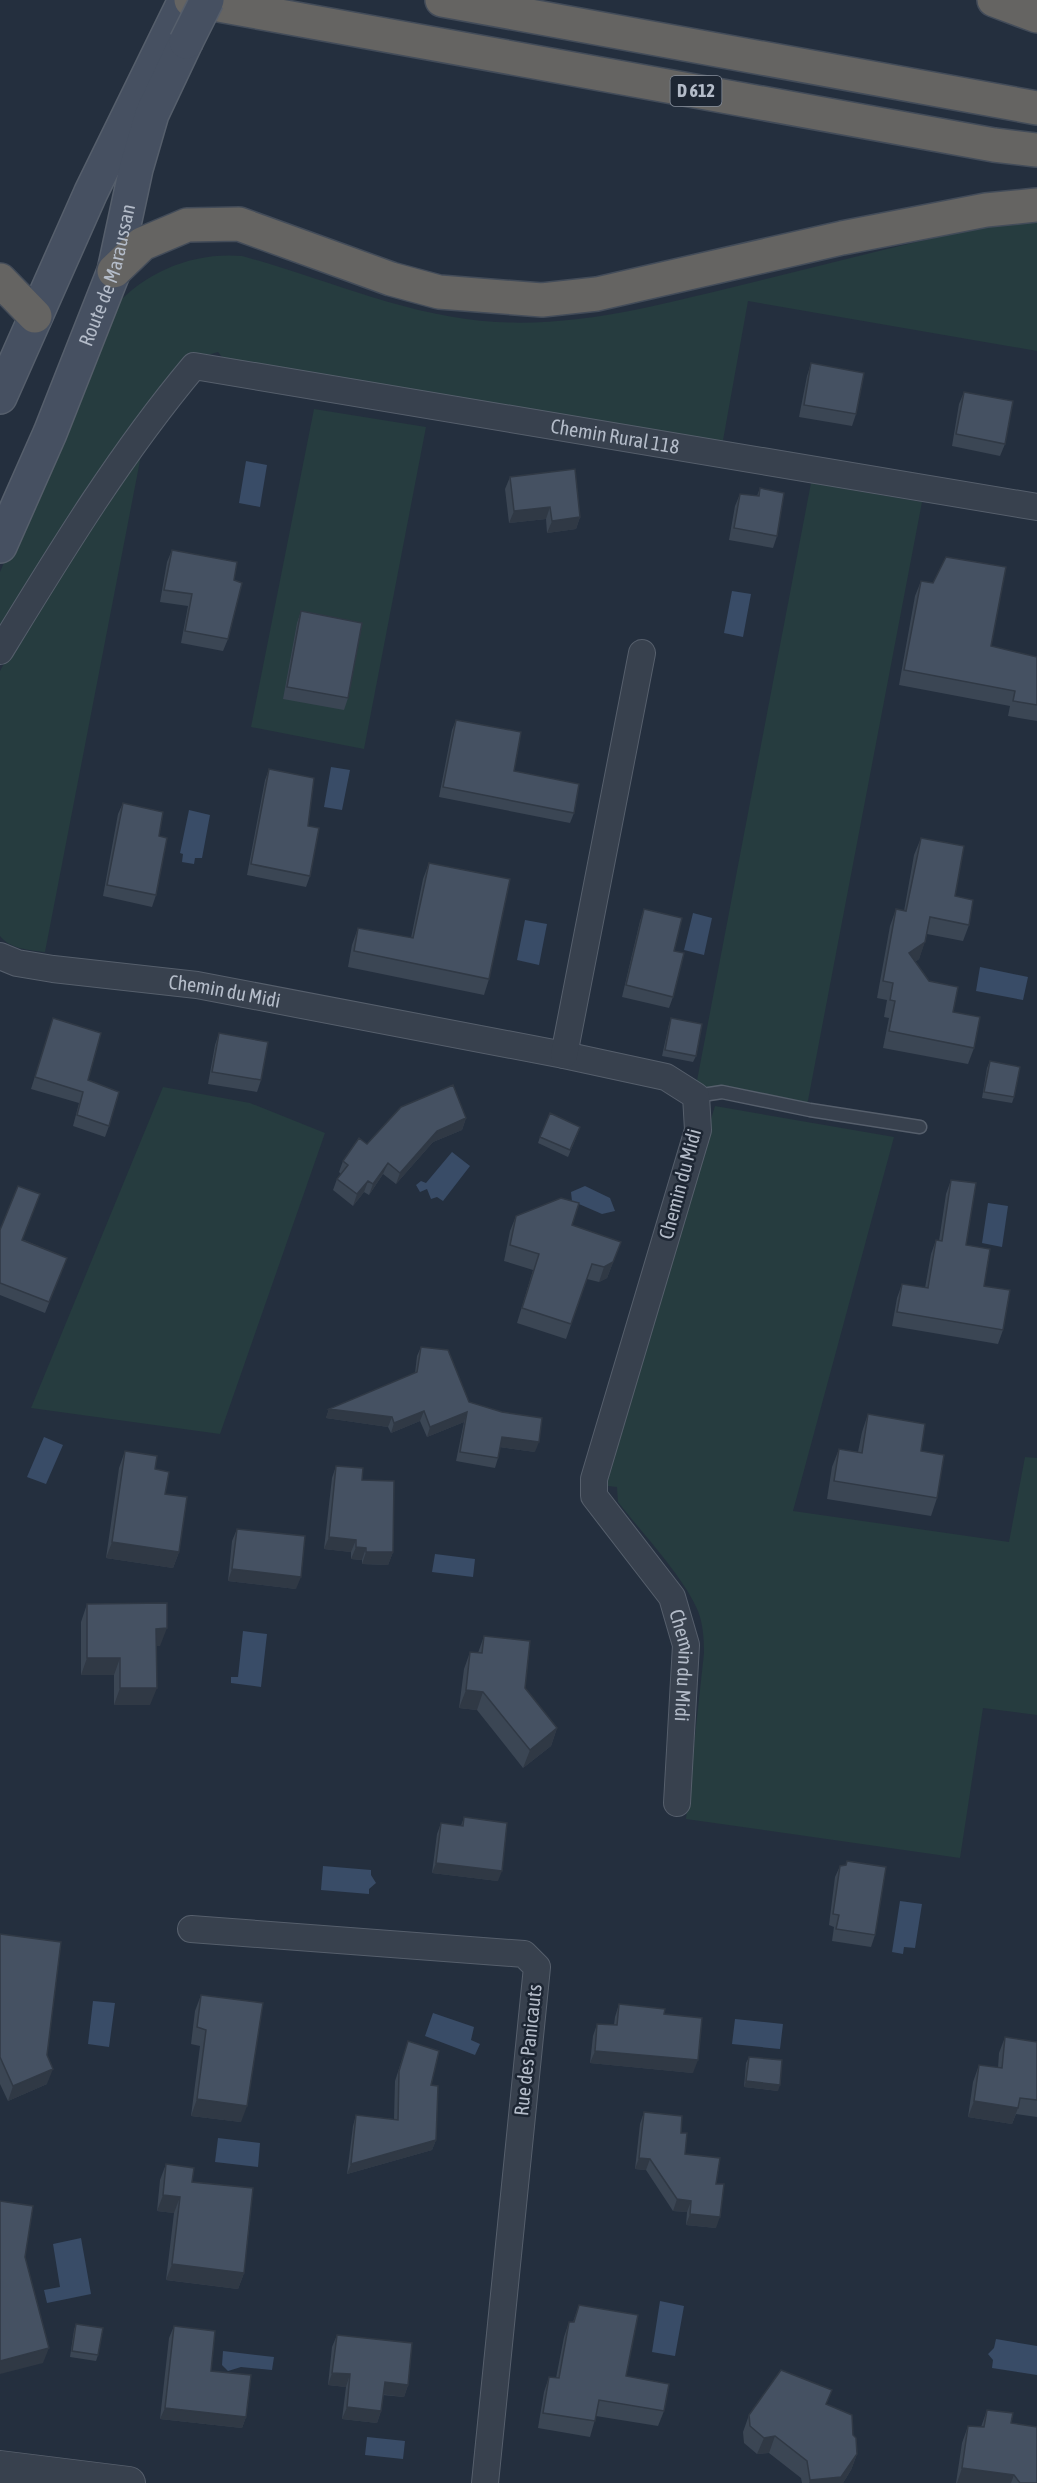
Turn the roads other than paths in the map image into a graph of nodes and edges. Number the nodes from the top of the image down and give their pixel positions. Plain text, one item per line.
1 (185, 0) edge
2 (191, 0) edge
3 (207, 0) edge
4 (442, 0) edge
5 (994, 0) edge
6 (1037, 16) edge
7 (177, 38) junction
8 (1037, 108) edge
9 (1037, 150) edge
10 (1037, 205) edge
11 (114, 271) junction
12 (0, 280) edge
13 (35, 316) junction
14 (0, 397) edge
15 (1037, 507) edge
16 (0, 546) edge
17 (0, 651) edge
18 (642, 653) dead end
19 (0, 956) edge
20 (564, 1055) junction
21 (696, 1096) junction
22 (920, 1127) dead end
23 (677, 1803) dead end
24 (191, 1929) dead end
25 (0, 2467) edge
26 (129, 2483) edge
27 (485, 2483) edge

1 - 7 main road, Route de Maraussan
2 - 9 highway, D 612
3 - 7 main road, Route de Maraussan, bridge
4 - 8 highway, D 612
5 - 6 highway
7 - 11 main road, Route de Maraussan
7 - 13 main road, Route de Maraussan
10 - 11 highway
11 - 16 main road, Route de Maraussan
12 - 13 highway
13 - 14 main road, Route de Maraussan
15 - 17 street, Chemin Rural 118
18 - 20 street
19 - 20 street, Chemin du Midi
20 - 21 street, Chemin du Midi
21 - 22 lane
21 - 23 street, Chemin du Midi
24 - 27 street, Rue des Panicauts
25 - 26 street

